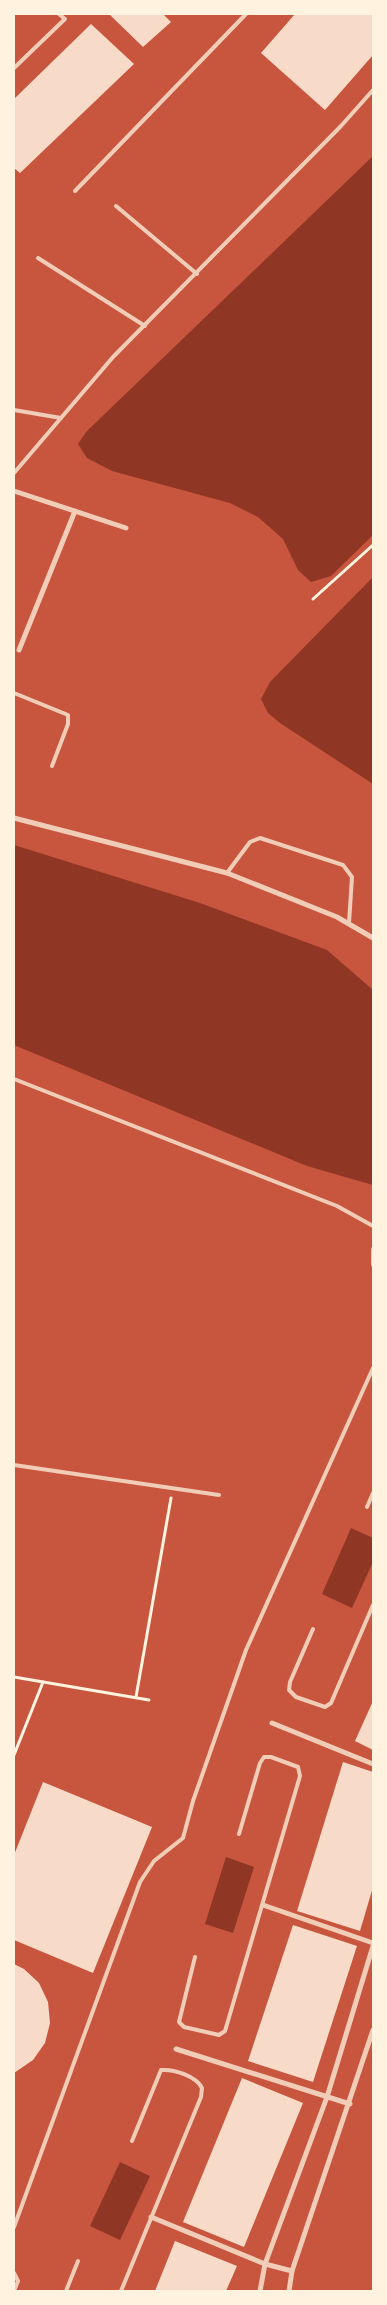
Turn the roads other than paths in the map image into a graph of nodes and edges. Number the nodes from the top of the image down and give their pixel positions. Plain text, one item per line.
1 (60, 14) edge
2 (246, 14) edge
3 (14, 68) edge
4 (373, 90) edge
5 (75, 191) dead end
6 (116, 206) dead end
7 (38, 258) dead end
8 (197, 274) junction
9 (145, 326) junction
10 (14, 410) edge
11 (61, 418) junction
12 (14, 473) edge
13 (14, 491) edge
14 (75, 511) junction
15 (126, 528) dead end
16 (19, 650) dead end
17 (14, 693) edge
18 (52, 766) dead end
19 (14, 818) edge
20 (227, 873) junction
21 (349, 923) junction
22 (373, 938) edge
23 (14, 1079) edge
24 (373, 1226) edge
25 (373, 1249) edge
26 (373, 1265) edge
27 (373, 1368) edge
28 (14, 1465) edge
29 (373, 1493) edge
30 (219, 1495) dead end
31 (367, 1507) dead end
32 (373, 1605) edge
33 (313, 1628) dead end
34 (272, 1723) dead end
35 (373, 1764) edge
36 (238, 1834) dead end
37 (263, 1905) junction
38 (373, 1945) edge
39 (195, 1957) dead end
40 (373, 2030) edge
41 (176, 2049) dead end
42 (327, 2097) junction
43 (350, 2104) junction
44 (132, 2141) dead end
45 (151, 2217) junction
46 (14, 2227) edge
47 (78, 2261) dead end
48 (265, 2264) junction
49 (14, 2269) edge
50 (292, 2271) junction
51 (14, 2273) edge
52 (14, 2291) edge
53 (66, 2291) edge
54 (121, 2291) edge
55 (260, 2291) edge
56 (289, 2291) edge

1 - 3 lane
2 - 5 lane
4 - 8 lane
6 - 8 lane
7 - 9 lane
8 - 9 lane
9 - 11 lane
10 - 11 lane
11 - 12 lane
13 - 14 street
14 - 15 street
14 - 16 street
17 - 18 lane
19 - 20 street
20 - 21 street
20 - 21 lane
21 - 22 street
23 - 24 lane
25 - 26 lane
27 - 46 lane
28 - 30 lane
29 - 31 lane
32 - 33 lane
34 - 35 street
36 - 37 lane
37 - 38 street
37 - 39 lane
38 - 42 street
40 - 43 street
41 - 42 street
42 - 43 street
42 - 48 street
43 - 50 street
44 - 45 lane
45 - 48 street
45 - 54 lane
47 - 53 lane
48 - 50 street
48 - 55 street
49 - 51 lane
50 - 56 street
51 - 52 lane

